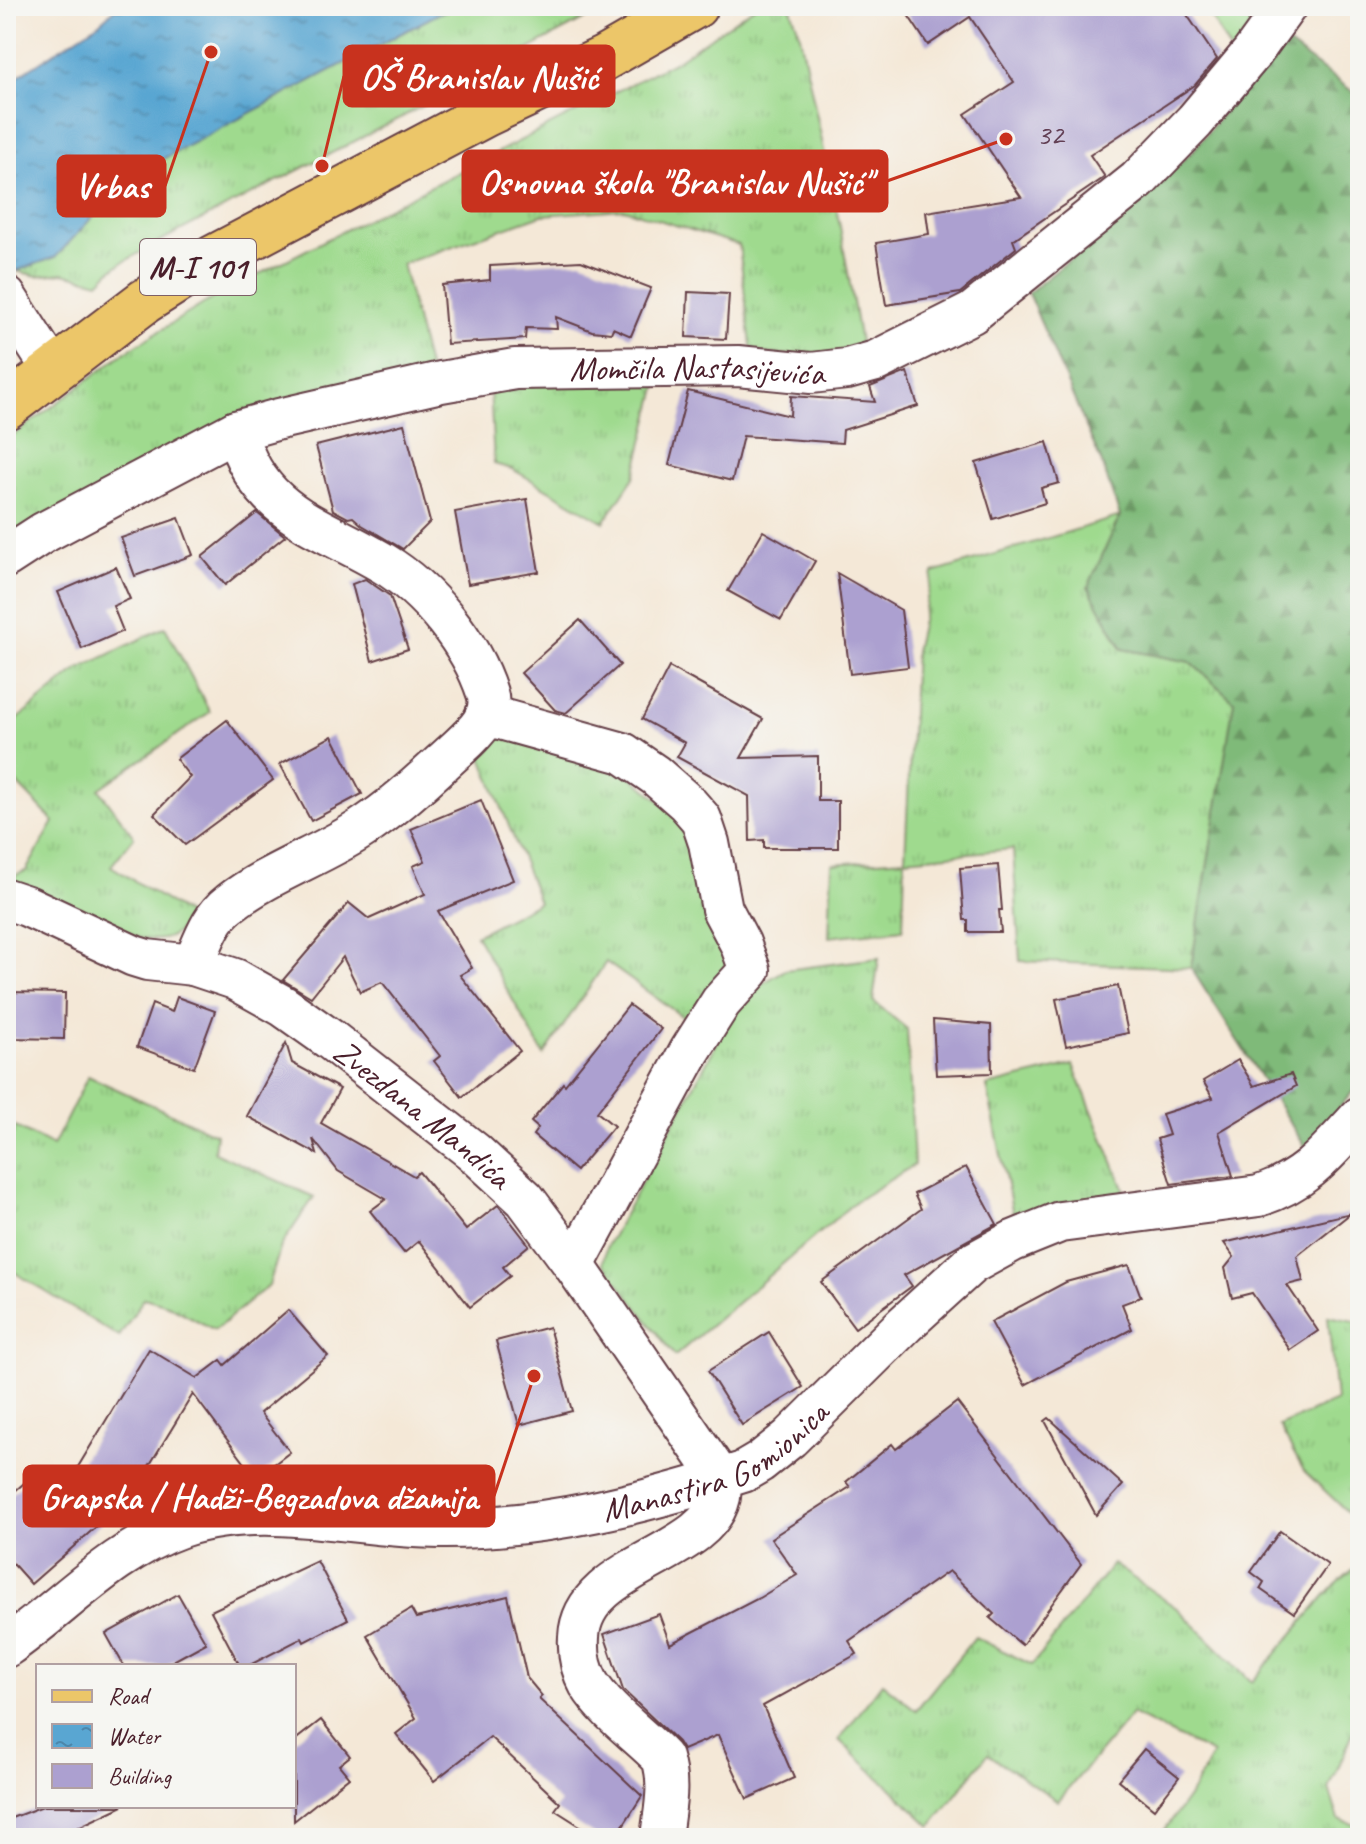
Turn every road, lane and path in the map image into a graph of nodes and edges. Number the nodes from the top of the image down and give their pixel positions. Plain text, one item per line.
1 (695, 6) edge
2 (1286, 6) edge
3 (6, 297) edge
4 (51, 372) junction
5 (6, 407) edge
6 (236, 431) junction
7 (6, 557) edge
8 (486, 715) junction
9 (6, 899) edge
10 (193, 965) junction
11 (1360, 1117) edge
12 (574, 1265) junction
13 (721, 1479) junction
14 (6, 1647) edge
15 (661, 1838) edge

1 - 4 main road, M-I 101
2 - 6 street, Momčila Nastasijevića
3 - 4 street
4 - 5 main road, M-I 101
6 - 7 street, Momčila Nastasijevića
6 - 8 street
8 - 10 street
8 - 12 street
9 - 10 street, Zvezdana Mandića
10 - 12 street, Zvezdana Mandića
11 - 13 street, Manastira Gomionica
12 - 13 street, Zvezdana Mandića
13 - 14 street, Manastira Gomionica
13 - 15 street

